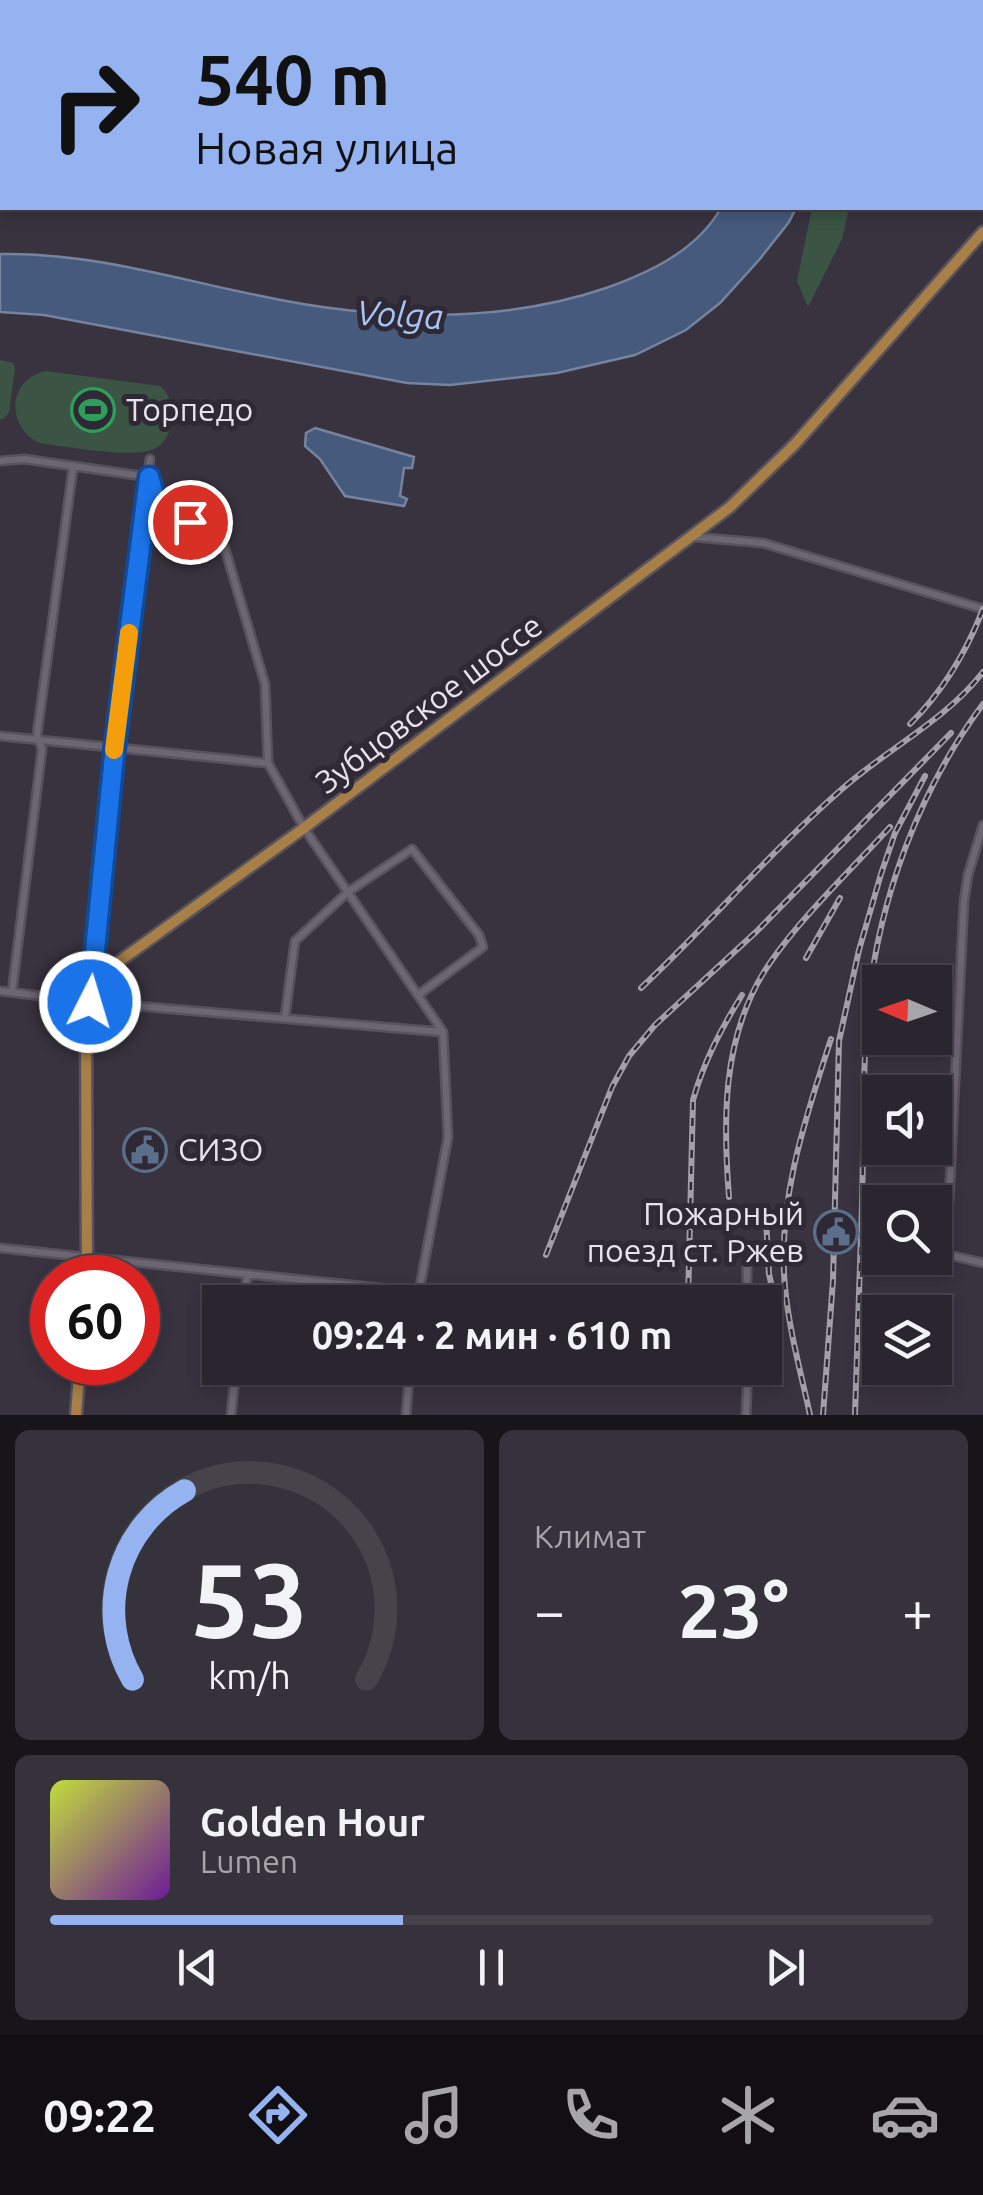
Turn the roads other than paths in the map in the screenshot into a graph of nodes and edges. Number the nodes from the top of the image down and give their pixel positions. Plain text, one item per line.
1 (983, 232) edge
2 (150, 460) dead end
3 (0, 461) edge
4 (73, 468) junction
5 (149, 477) junction
6 (694, 537) junction
7 (983, 608) edge
8 (0, 736) edge
9 (38, 738) junction
10 (115, 745) junction
11 (268, 763) junction
12 (983, 824) edge
13 (304, 828) junction
14 (348, 892) junction
15 (92, 981) junction
16 (0, 991) edge
17 (12, 992) junction
18 (418, 996) junction
19 (90, 1002) junction
20 (286, 1017) junction
21 (443, 1032) junction
22 (0, 1248) edge
23 (77, 1255) edge
24 (88, 1255) edge
25 (983, 1263) edge
26 (160, 1265) edge
27 (747, 1267) dead end
28 (247, 1276) junction
29 (246, 1285) edge
30 (343, 1285) edge
31 (419, 1285) edge
32 (747, 1285) edge
33 (78, 1385) edge
34 (234, 1385) edge
35 (409, 1385) edge
36 (747, 1385) edge
37 (76, 1415) edge
38 (231, 1415) edge
39 (406, 1415) edge
40 (746, 1415) edge

1 - 6 main road, Зубцовское шоссе
2 - 5 street
3 - 4 street
4 - 5 street
4 - 9 street
5 - 10 street
5 - 11 street
6 - 7 street
6 - 13 main road, Зубцовское шоссе
8 - 9 street
9 - 10 street
9 - 17 street
10 - 11 street
10 - 15 street
11 - 13 street
12 - 25 street
13 - 14 street
13 - 15 main road, Зубцовское шоссе
14 - 18 street
14 - 18 street
14 - 20 street
15 - 19 main road
16 - 17 street
17 - 19 street
18 - 21 street
19 - 20 street
19 - 24 main road
20 - 21 street
21 - 31 street
22 - 23 street
26 - 28 street
27 - 32 street
28 - 29 street
28 - 30 street
33 - 37 main road
34 - 38 street
35 - 39 street
36 - 40 street

